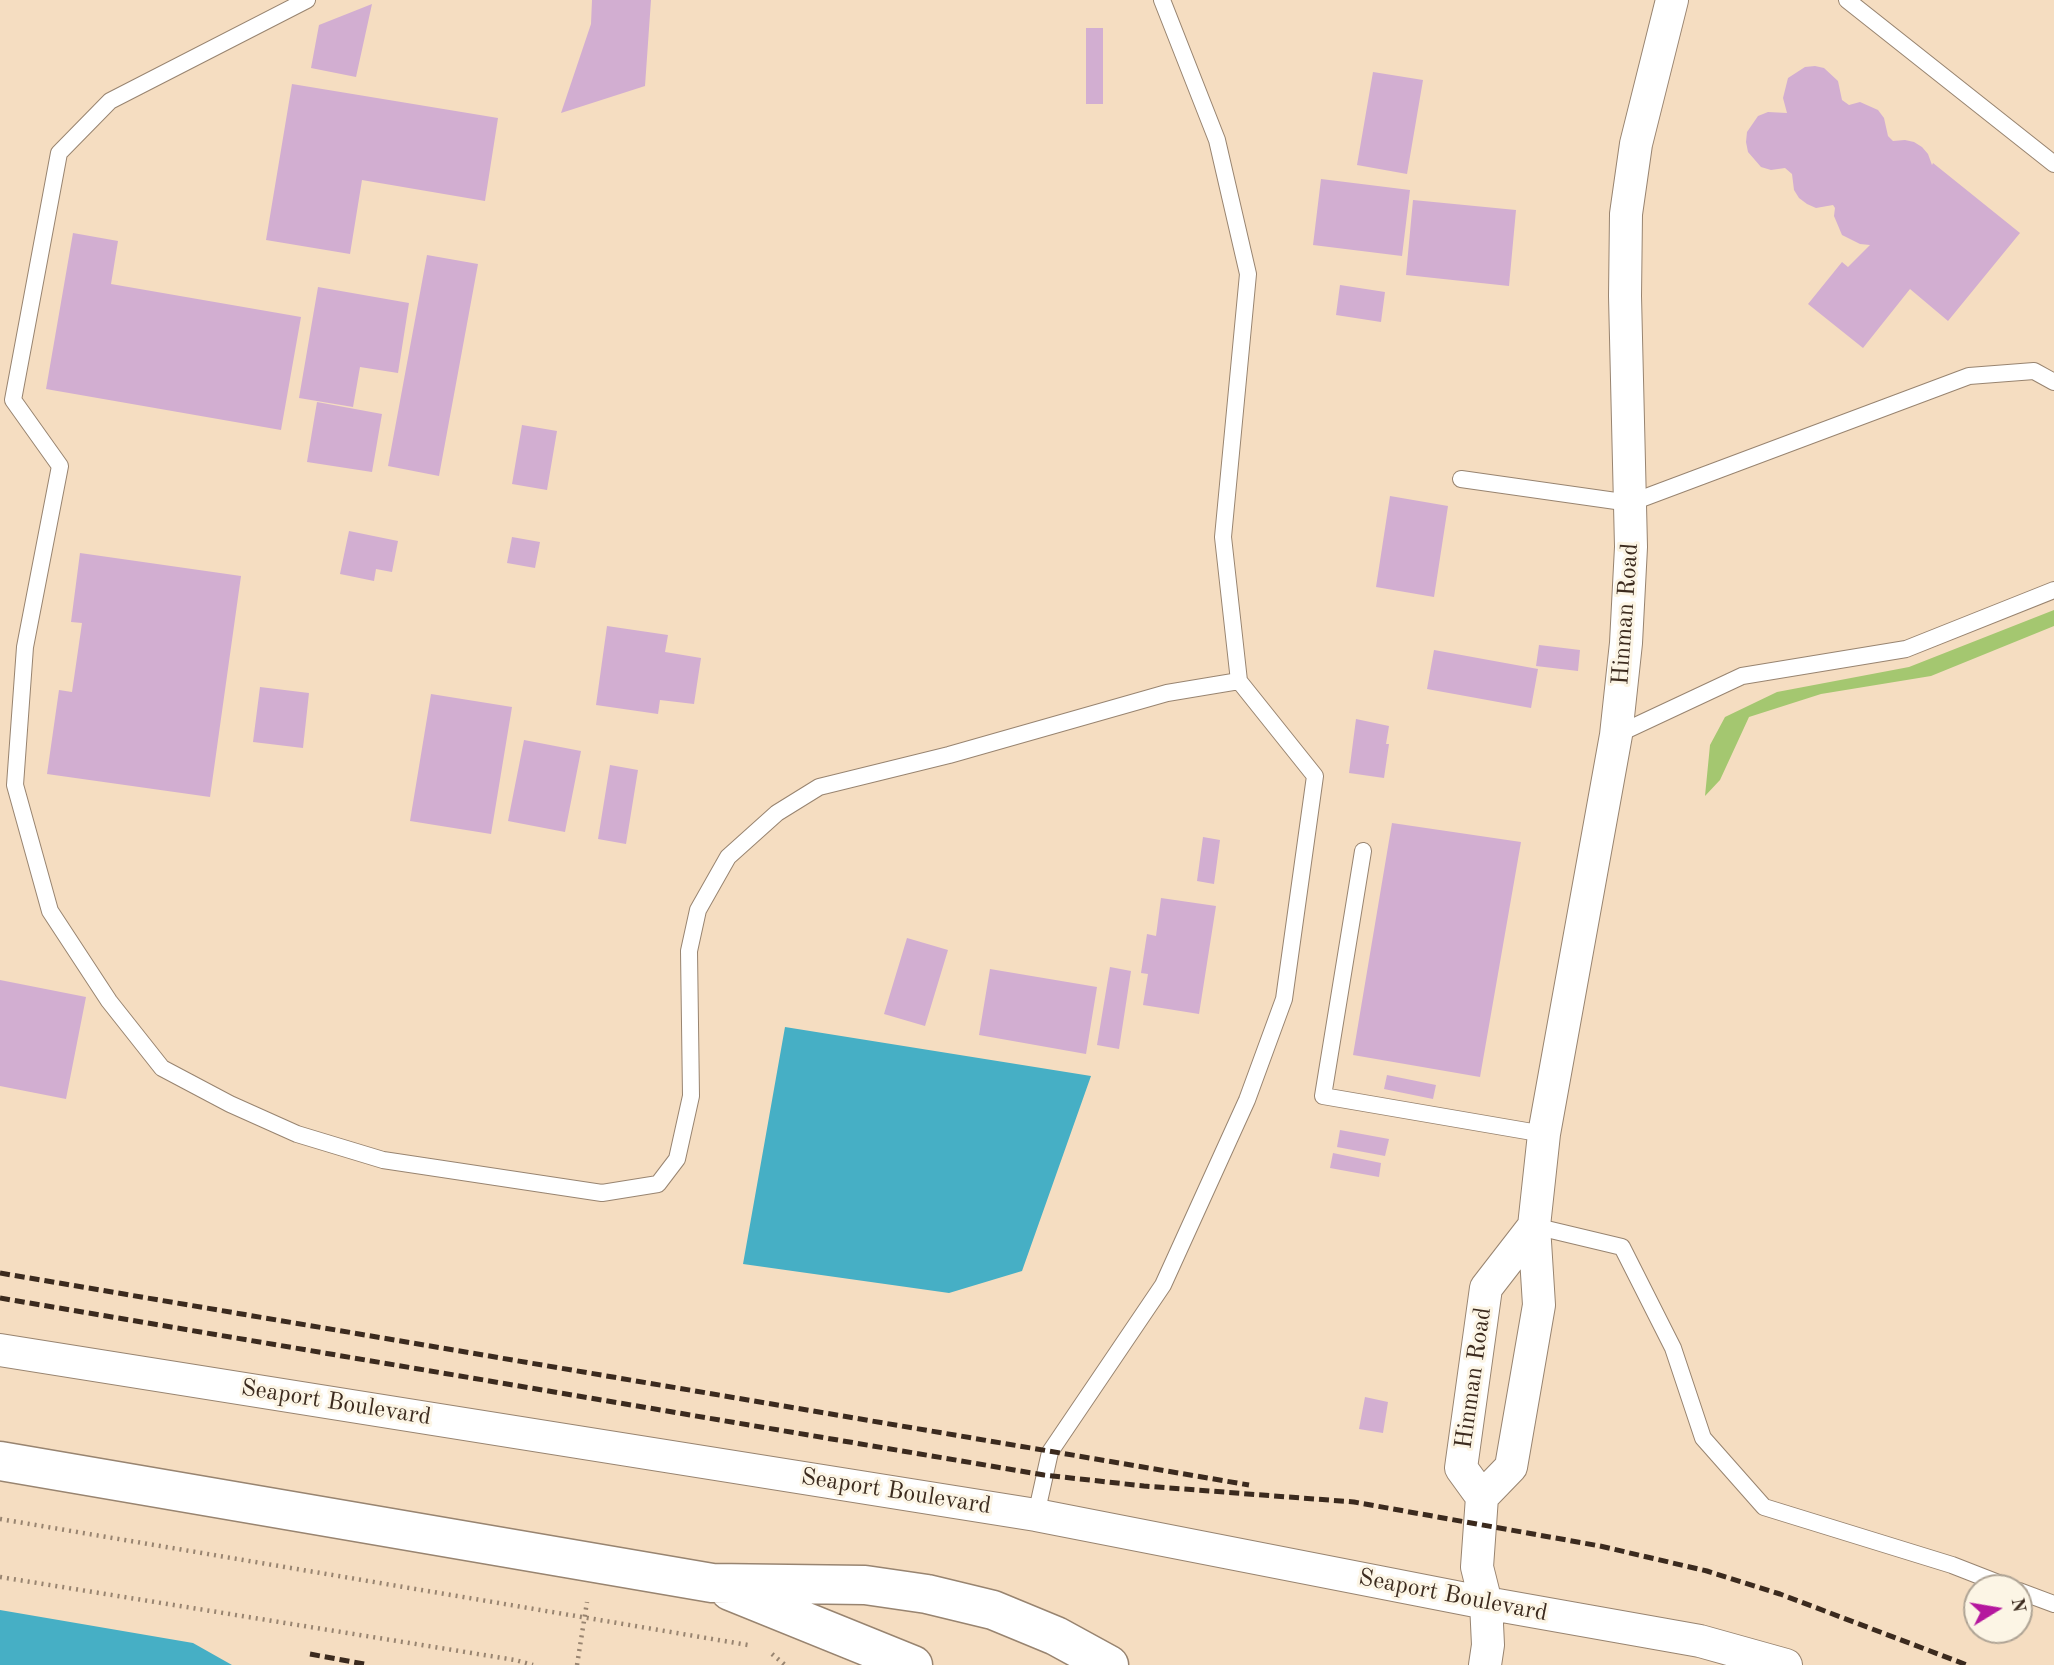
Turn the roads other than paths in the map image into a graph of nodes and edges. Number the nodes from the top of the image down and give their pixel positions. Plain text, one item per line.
1 (307, 0) edge
2 (1162, 0) edge
3 (1672, 0) edge
4 (1847, 0) edge
5 (2054, 164) edge
6 (2054, 382) edge
7 (1461, 479) dead end
8 (1630, 503) junction
9 (2054, 590) edge
10 (1239, 681) junction
11 (1616, 734) junction
12 (1363, 850) dead end
13 (1544, 1134) junction
14 (1534, 1226) junction
15 (0, 1350) edge
16 (0, 1461) edge
17 (1482, 1497) junction
18 (1036, 1515) junction
19 (1975, 1574) edge
20 (712, 1583) junction
21 (2033, 1596) edge
22 (1486, 1603) junction
23 (2054, 1604) edge
24 (913, 1665) edge
25 (1109, 1665) edge
26 (1485, 1665) edge
27 (1786, 1665) edge

1 - 10 lane
2 - 10 lane
3 - 8 street, Hinman Road
4 - 5 lane
6 - 8 lane
7 - 8 lane
8 - 11 street, Hinman Road
9 - 11 lane
10 - 18 lane
11 - 13 street, Hinman Road
12 - 13 lane
13 - 14 street, Hinman Road
14 - 17 street, Hinman Road
14 - 17 street, Hinman Road
14 - 19 lane
15 - 18 street, Seaport Boulevard
16 - 20 main road
17 - 22 street
18 - 22 street, Seaport Boulevard
20 - 24 main road
20 - 25 main road
21 - 23 lane
22 - 26 street
22 - 27 street, Seaport Boulevard

